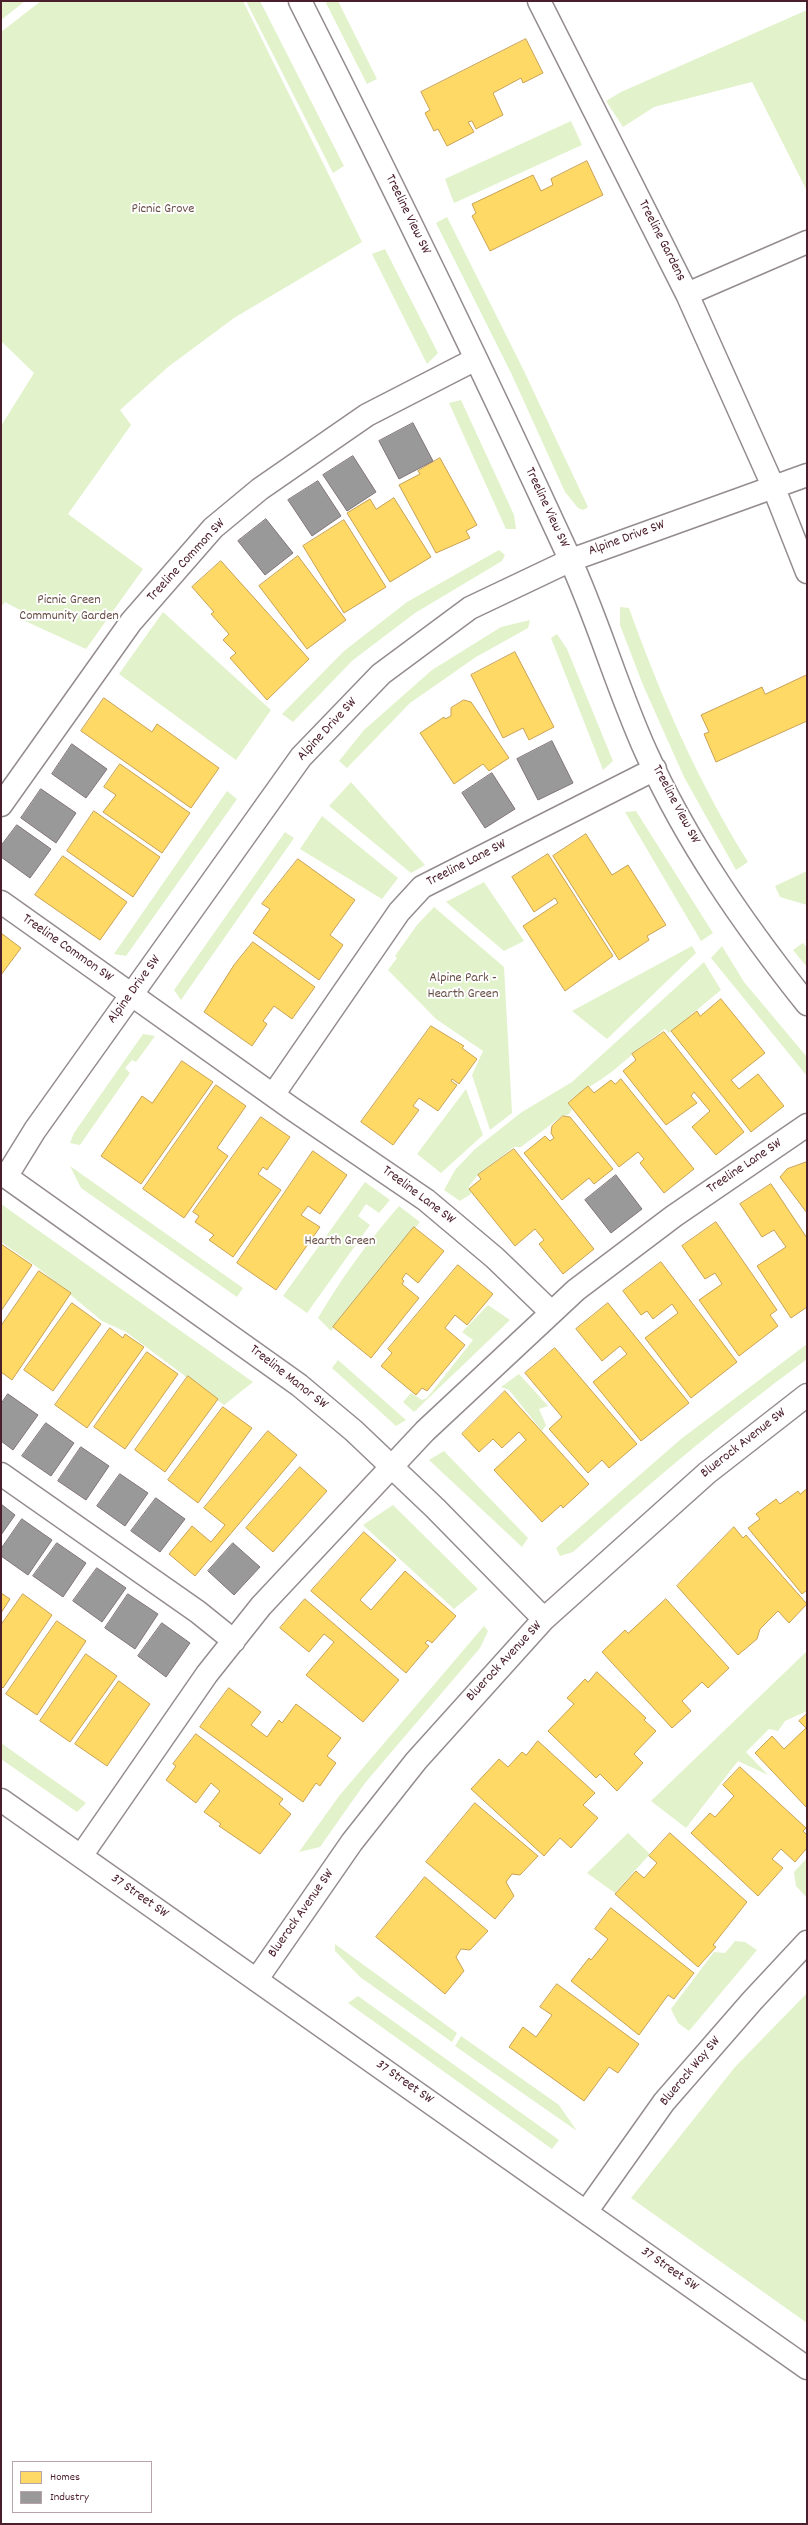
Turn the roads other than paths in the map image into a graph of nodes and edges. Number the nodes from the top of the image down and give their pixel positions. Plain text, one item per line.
1 (300, 1) edge
2 (539, 1) edge
3 (807, 242) edge
4 (687, 294) junction
5 (476, 359) junction
6 (807, 474) edge
7 (773, 486) junction
8 (571, 560) junction
9 (807, 572) edge
10 (655, 769) junction
11 (1, 805) edge
12 (1, 902) edge
13 (132, 995) junction
14 (807, 1004) edge
15 (273, 1095) junction
16 (807, 1125) edge
17 (3, 1175) edge
18 (551, 1312) junction
19 (807, 1396) edge
20 (392, 1469) junction
21 (1, 1474) edge
22 (544, 1620) junction
23 (234, 1641) junction
24 (1, 1800) edge
25 (81, 1856) junction
26 (807, 1942) edge
27 (257, 1979) junction
28 (586, 2212) junction
29 (807, 2368) edge

1 - 5 street, Treeline View SW
2 - 4 street, Treeline Gardens
3 - 4 street
4 - 7 street, Treeline Gardens
5 - 8 street, Treeline View SW
5 - 11 street, Treeline Common SW
6 - 7 street, Alpine Drive SW
7 - 8 street, Alpine Drive SW
7 - 9 street, Treeline Gardens
8 - 10 street, Treeline View SW
8 - 13 street, Alpine Drive SW
10 - 14 street, Treeline View SW
10 - 15 street, Treeline Lane SW
12 - 13 street, Treeline Common SW
13 - 15 street, Treeline Lane SW
13 - 17 street, Alpine Drive SW
15 - 18 street, Treeline Lane SW
16 - 18 street, Treeline Lane SW
17 - 20 street, Treeline Manor SW
18 - 20 street, Treeline Lane SW
19 - 22 street, Bluerock Avenue SW
20 - 22 street, Treeline Manor SW
20 - 23 street, Treeline Lane SW
21 - 23 street
22 - 27 street, Bluerock Avenue SW
23 - 25 street, Treeline Lane SW
24 - 25 street, 37 Street SW
25 - 27 street, 37 Street SW
26 - 28 street, Bluerock Way SW
27 - 28 street, 37 Street SW
28 - 29 street, 37 Street SW

